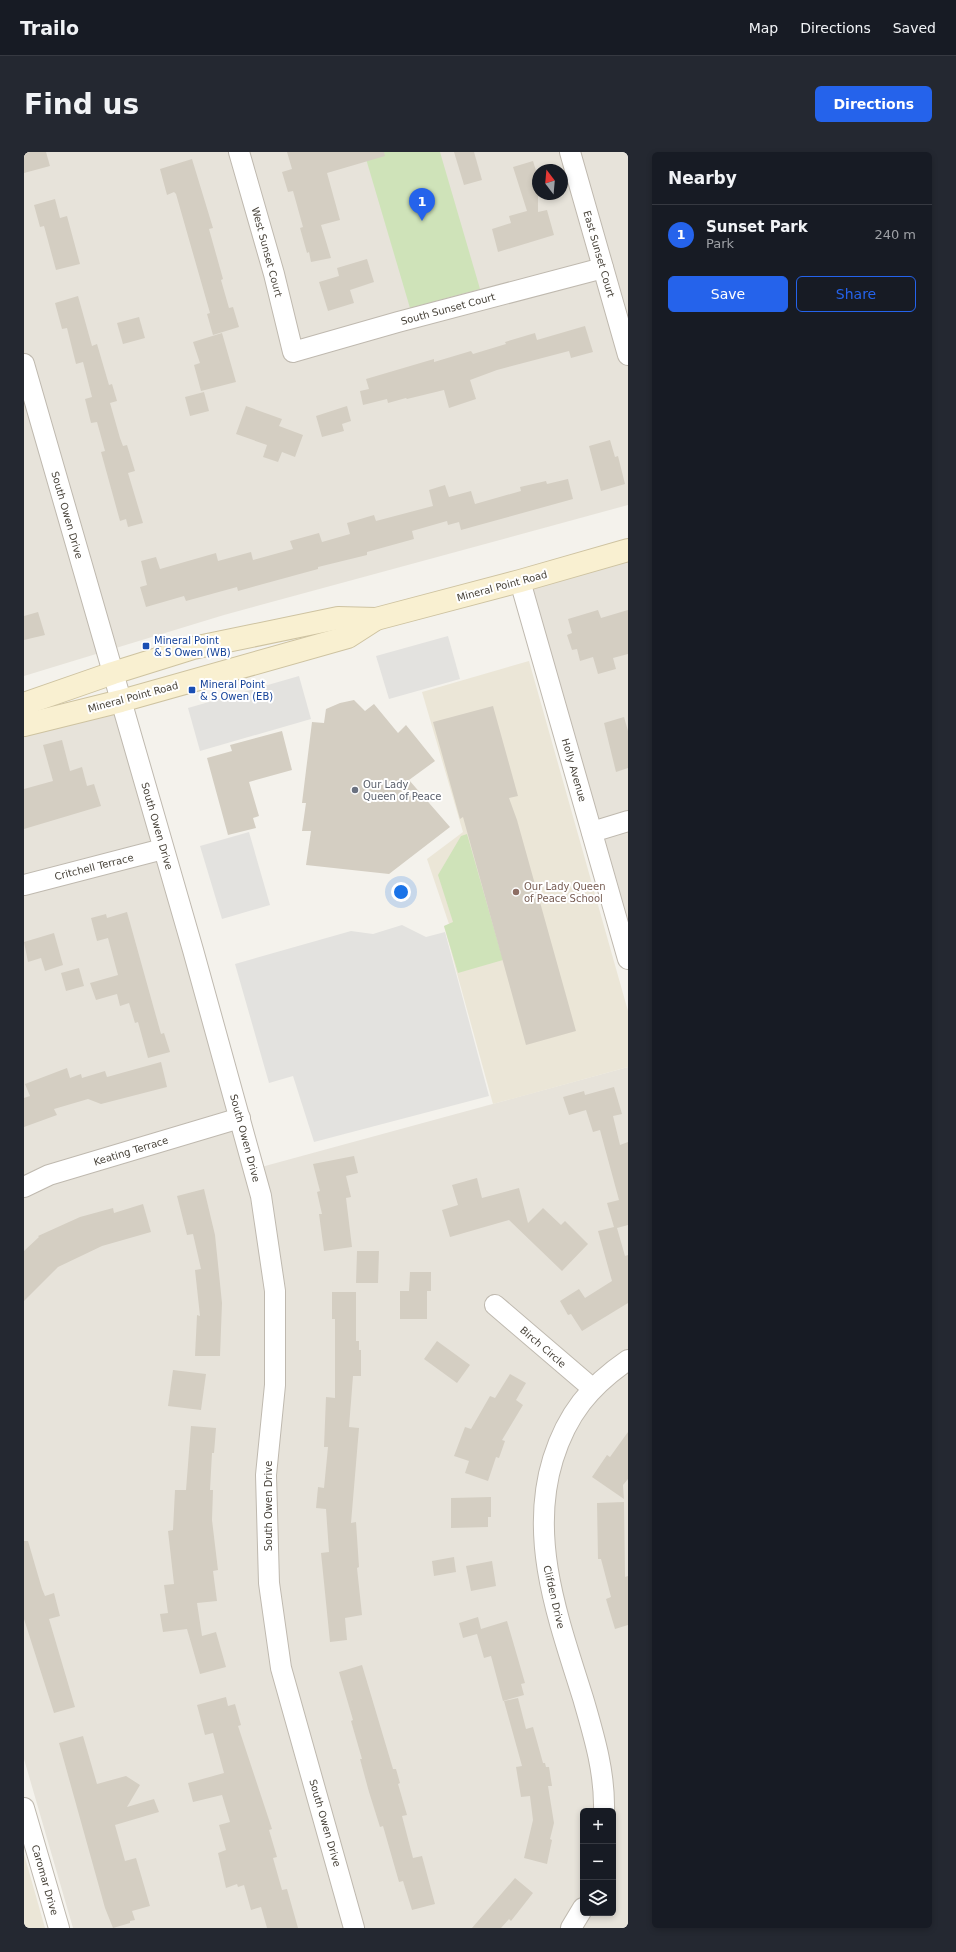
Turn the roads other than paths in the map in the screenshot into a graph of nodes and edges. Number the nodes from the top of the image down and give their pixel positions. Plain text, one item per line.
1 (239, 152) edge
2 (570, 152) edge
3 (603, 268) junction
4 (292, 352) joint
5 (628, 355) edge
6 (24, 364) edge
7 (628, 550) edge
8 (520, 582) junction
9 (376, 619) junction
10 (113, 673) junction
11 (121, 701) junction
12 (24, 704) edge
13 (24, 725) edge
14 (628, 821) edge
15 (592, 832) junction
16 (163, 849) junction
17 (24, 885) edge
18 (628, 959) edge
19 (240, 1118) junction
20 (24, 1187) edge
21 (494, 1305) dead end
22 (628, 1360) edge
23 (592, 1388) junction
24 (24, 1808) edge
25 (604, 1808) edge
26 (580, 1913) edge
27 (58, 1928) edge
28 (354, 1928) edge
29 (571, 1928) edge

1 - 4 street, West Sunset Court
2 - 3 street, East Sunset Court
3 - 4 street, South Sunset Court
3 - 5 street, East Sunset Court
6 - 10 street, South Owen Drive
7 - 8 main road, Mineral Point Road
8 - 9 main road, Mineral Point Road
8 - 15 street, Holly Avenue
9 - 10 main road, Mineral Point Road
9 - 11 main road, Mineral Point Road
10 - 11 street, South Owen Drive
10 - 12 main road, Mineral Point Road
11 - 13 main road, Mineral Point Road
11 - 16 street, South Owen Drive
14 - 15 street
15 - 18 street, Holly Avenue
16 - 17 street, Critchell Terrace
16 - 19 street, South Owen Drive
19 - 20 street, Keating Terrace
19 - 28 street, South Owen Drive
21 - 23 street, Birch Circle
22 - 23 street, Clifden Drive
23 - 25 street, Clifden Drive
24 - 27 street, Caromar Drive
26 - 29 street

